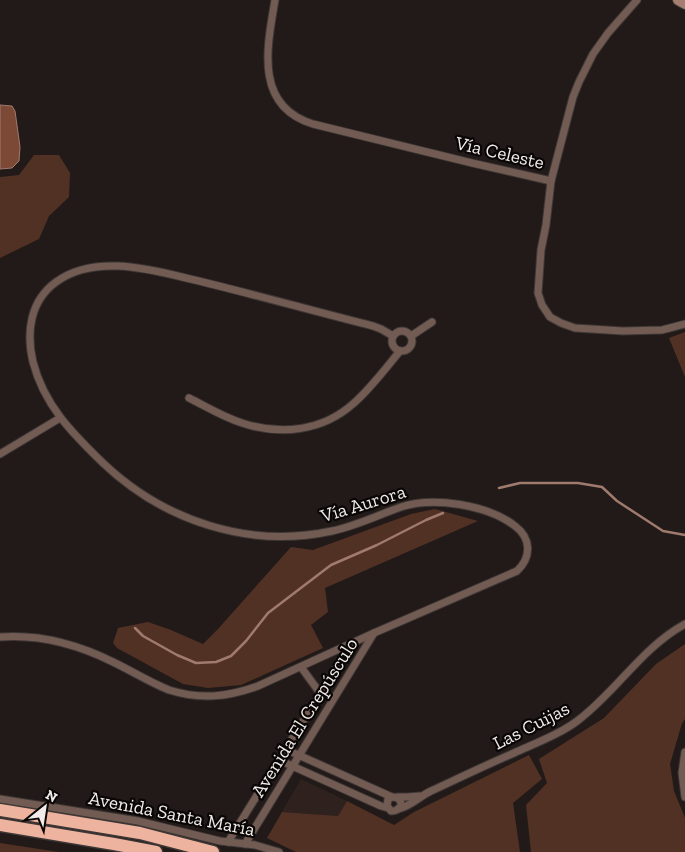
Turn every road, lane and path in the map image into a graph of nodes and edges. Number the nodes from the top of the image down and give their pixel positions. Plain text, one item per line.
1 (275, 0) edge
2 (637, 0) edge
3 (678, 0) edge
4 (685, 4) edge
5 (551, 181) junction
6 (432, 322) dead end
7 (685, 324) edge
8 (393, 336) junction
9 (411, 336) junction
10 (400, 351) junction
11 (190, 398) dead end
12 (60, 418) junction
13 (0, 454) edge
14 (685, 624) edge
15 (374, 633) junction
16 (0, 637) edge
17 (351, 644) junction
18 (301, 667) junction
19 (320, 693) junction
20 (315, 701) junction
21 (328, 709) junction
22 (285, 749) junction
23 (685, 752) edge
24 (299, 756) junction
25 (279, 760) junction
26 (292, 766) junction
27 (423, 795) junction
28 (394, 797) junction
29 (685, 797) edge
30 (0, 799) edge
31 (388, 808) junction
32 (0, 810) edge
33 (398, 810) junction
34 (0, 825) edge
35 (228, 842) junction
36 (245, 844) junction
37 (156, 852) edge
38 (213, 852) edge
39 (279, 852) edge

1 - 5 street, Vía Celeste
2 - 5 street
3 - 4 main road
5 - 7 street, Vía Celeste
6 - 9 street
8 - 9 street
8 - 10 street
8 - 12 street, Vía Aurora
9 - 10 street
10 - 11 street
12 - 13 street
12 - 15 street, Vía Aurora
14 - 27 street, Las Cuijas
15 - 17 street, Vía Aurora
15 - 21 street, Avenida El Crepúsculo
16 - 18 street, Vía Aurora
17 - 18 street, Vía Aurora
17 - 19 street, Avenida El Crepúsculo
18 - 19 street
19 - 20 street, Avenida El Crepúsculo
20 - 21 street
20 - 22 street, Avenida El Crepúsculo
21 - 24 street, Avenida El Crepúsculo
22 - 24 street
22 - 25 street, Avenida El Crepúsculo
23 - 29 street
24 - 26 street, Avenida El Crepúsculo
24 - 28 street
25 - 26 street
25 - 35 street, Avenida El Crepúsculo
26 - 31 street
26 - 36 street, Avenida El Crepúsculo
27 - 28 street, Las Cuijas
27 - 33 street, Las Cuijas
28 - 31 street
28 - 33 street
30 - 35 street, Avenida Santa María
31 - 33 street
32 - 38 highway
34 - 37 highway
35 - 36 street, Avenida Santa María
36 - 39 street, Avenida Santa María

